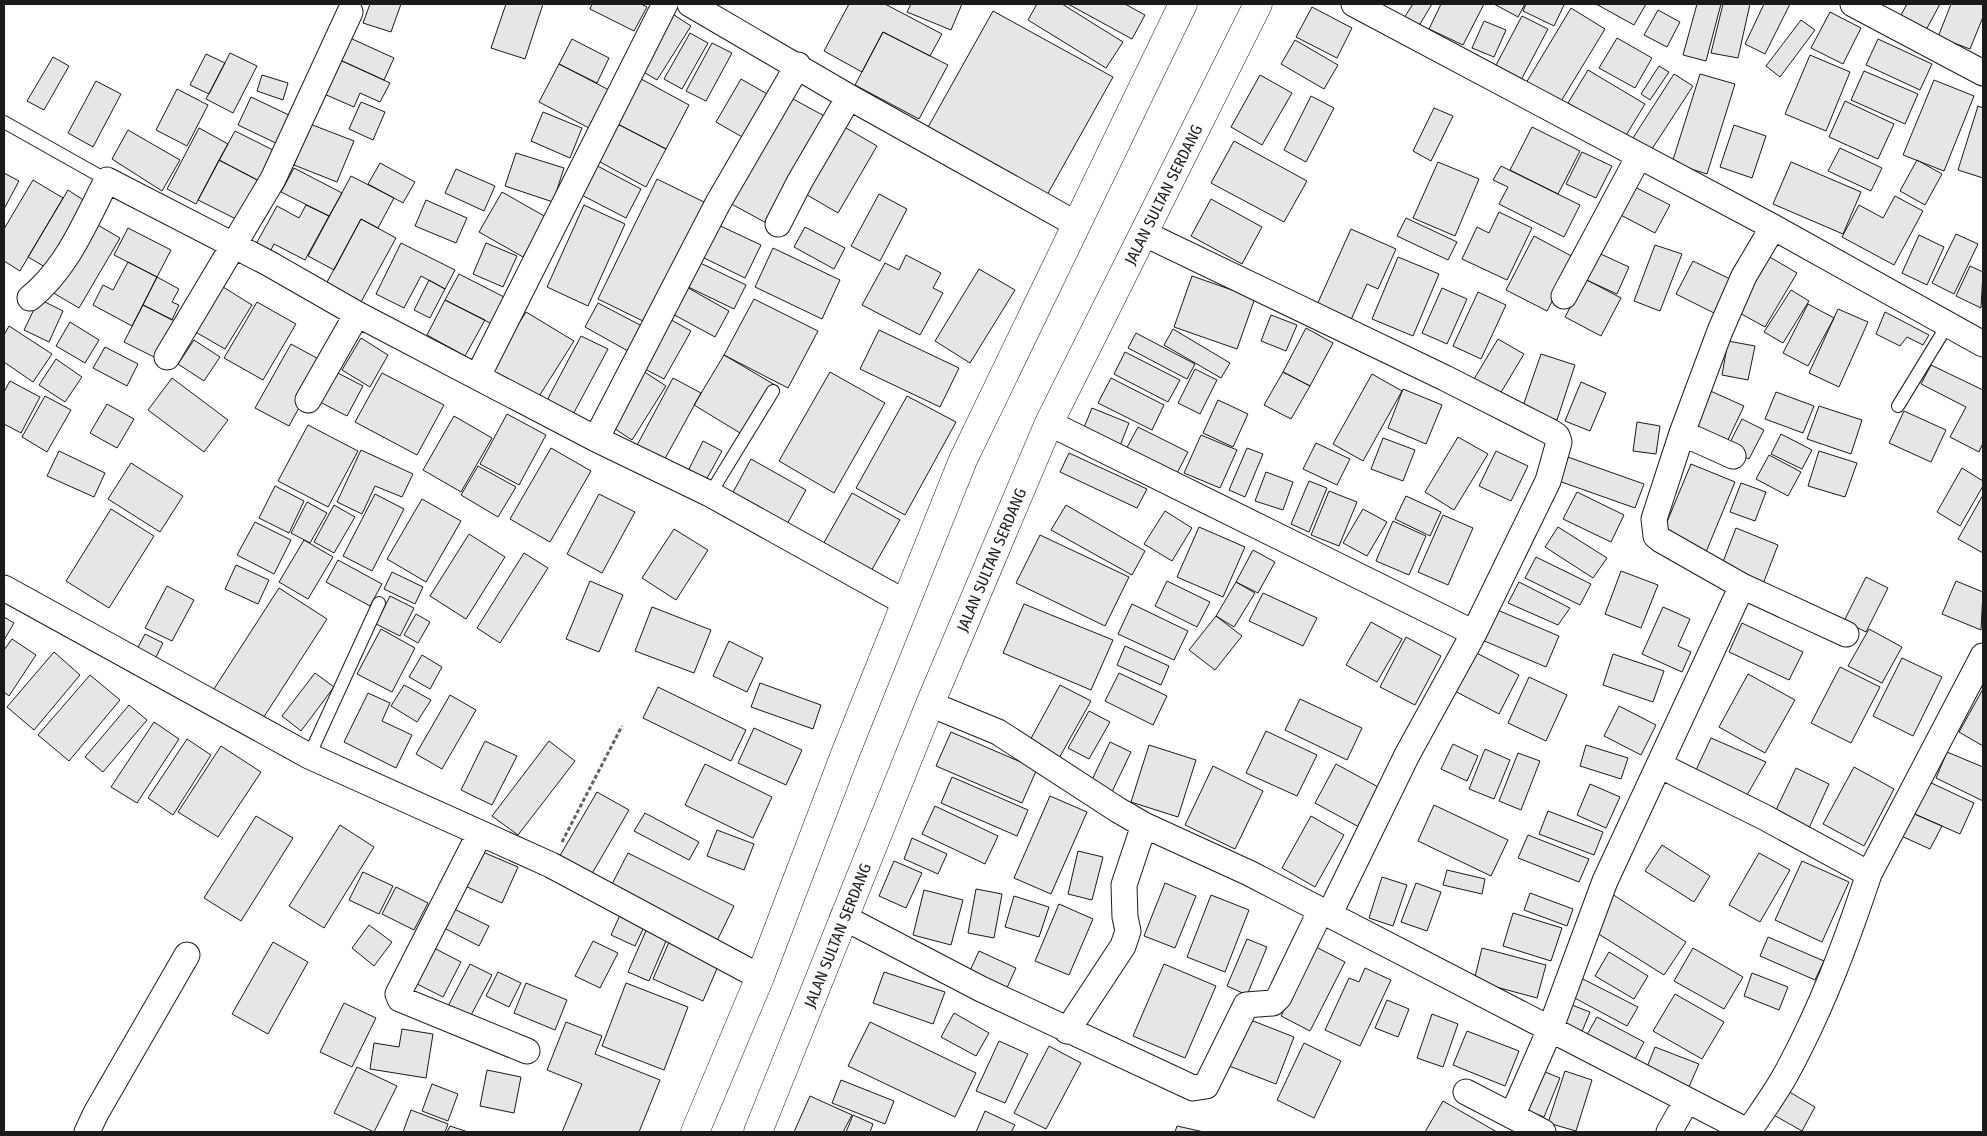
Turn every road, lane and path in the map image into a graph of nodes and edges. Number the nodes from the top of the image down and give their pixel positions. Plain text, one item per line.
1 (665, 4) edge
2 (690, 4) edge
3 (1183, 4) edge
4 (1258, 4) edge
5 (1354, 4) edge
6 (1853, 4) edge
7 (350, 12) dead end
8 (798, 66) junction
9 (1983, 72) edge
10 (849, 97) junction
11 (4, 122) edge
12 (1639, 156) junction
13 (107, 180) junction
14 (778, 224) dead end
15 (1076, 224) junction
16 (1773, 227) junction
17 (1143, 234) junction
18 (233, 245) junction
19 (1564, 296) dead end
20 (30, 298) dead end
21 (357, 314) junction
22 (1948, 324) junction
23 (1983, 344) edge
24 (167, 357) dead end
25 (478, 376) junction
26 (773, 391) dead end
27 (308, 400) dead end
28 (1898, 406) dead end
29 (1049, 422) junction
30 (1682, 433) junction
31 (596, 438) junction
32 (1733, 456) dead end
33 (710, 494) junction
34 (1742, 586) junction
35 (4, 588) edge
36 (379, 603) dead end
37 (906, 603) junction
38 (1474, 633) junction
39 (1846, 634) dead end
40 (1983, 656) edge
41 (930, 704) junction
42 (622, 726) dead end
43 (309, 756) junction
44 (1659, 765) junction
45 (1144, 825) junction
46 (480, 833) junction
47 (551, 865) junction
48 (1868, 874) junction
49 (1325, 913) junction
50 (843, 917) junction
51 (187, 955) dead end
52 (760, 977) junction
53 (1551, 1028) junction
54 (1067, 1031) junction
55 (527, 1051) dead end
56 (1466, 1092) dead end
57 (1687, 1100) junction
58 (1512, 1116) junction
59 (87, 1132) edge
60 (695, 1132) edge
61 (758, 1132) edge
62 (1543, 1132) edge
63 (1669, 1132) edge
64 (1749, 1132) edge

1 - 25 street
2 - 8 street
3 - 15 highway
4 - 17 highway, JALAN SULTAN SERDANG
5 - 12 street
6 - 9 street
7 - 18 street
8 - 10 street
8 - 31 street
10 - 14 street
10 - 15 street
11 - 13 lane
12 - 16 street
12 - 19 street
13 - 18 street
13 - 20 street
15 - 37 highway
16 - 22 street
16 - 30 street
17 - 29 highway, JALAN SULTAN SERDANG
17 - 38 street
18 - 21 street
18 - 24 street
21 - 25 street
21 - 27 street
22 - 23 street
22 - 28 lane
25 - 31 street
26 - 33 lane
29 - 38 street
29 - 41 highway, JALAN SULTAN SERDANG
30 - 32 street
30 - 34 street
31 - 33 street
33 - 37 street
34 - 39 street
34 - 44 street
35 - 43 street
36 - 43 lane
37 - 52 highway
38 - 49 street
40 - 48 street
41 - 45 street
41 - 50 highway, JALAN SULTAN SERDANG
42 - 47 path
43 - 46 street
44 - 48 street
44 - 53 street
45 - 49 street
45 - 54 street
46 - 47 street
46 - 55 street
47 - 52 street
48 - 64 street
49 - 53 street
49 - 54 street
50 - 54 street
50 - 61 highway, JALAN SULTAN SERDANG
51 - 59 street
52 - 60 highway
53 - 57 street
53 - 58 street
56 - 58 street
57 - 63 street
57 - 64 street
58 - 62 street

